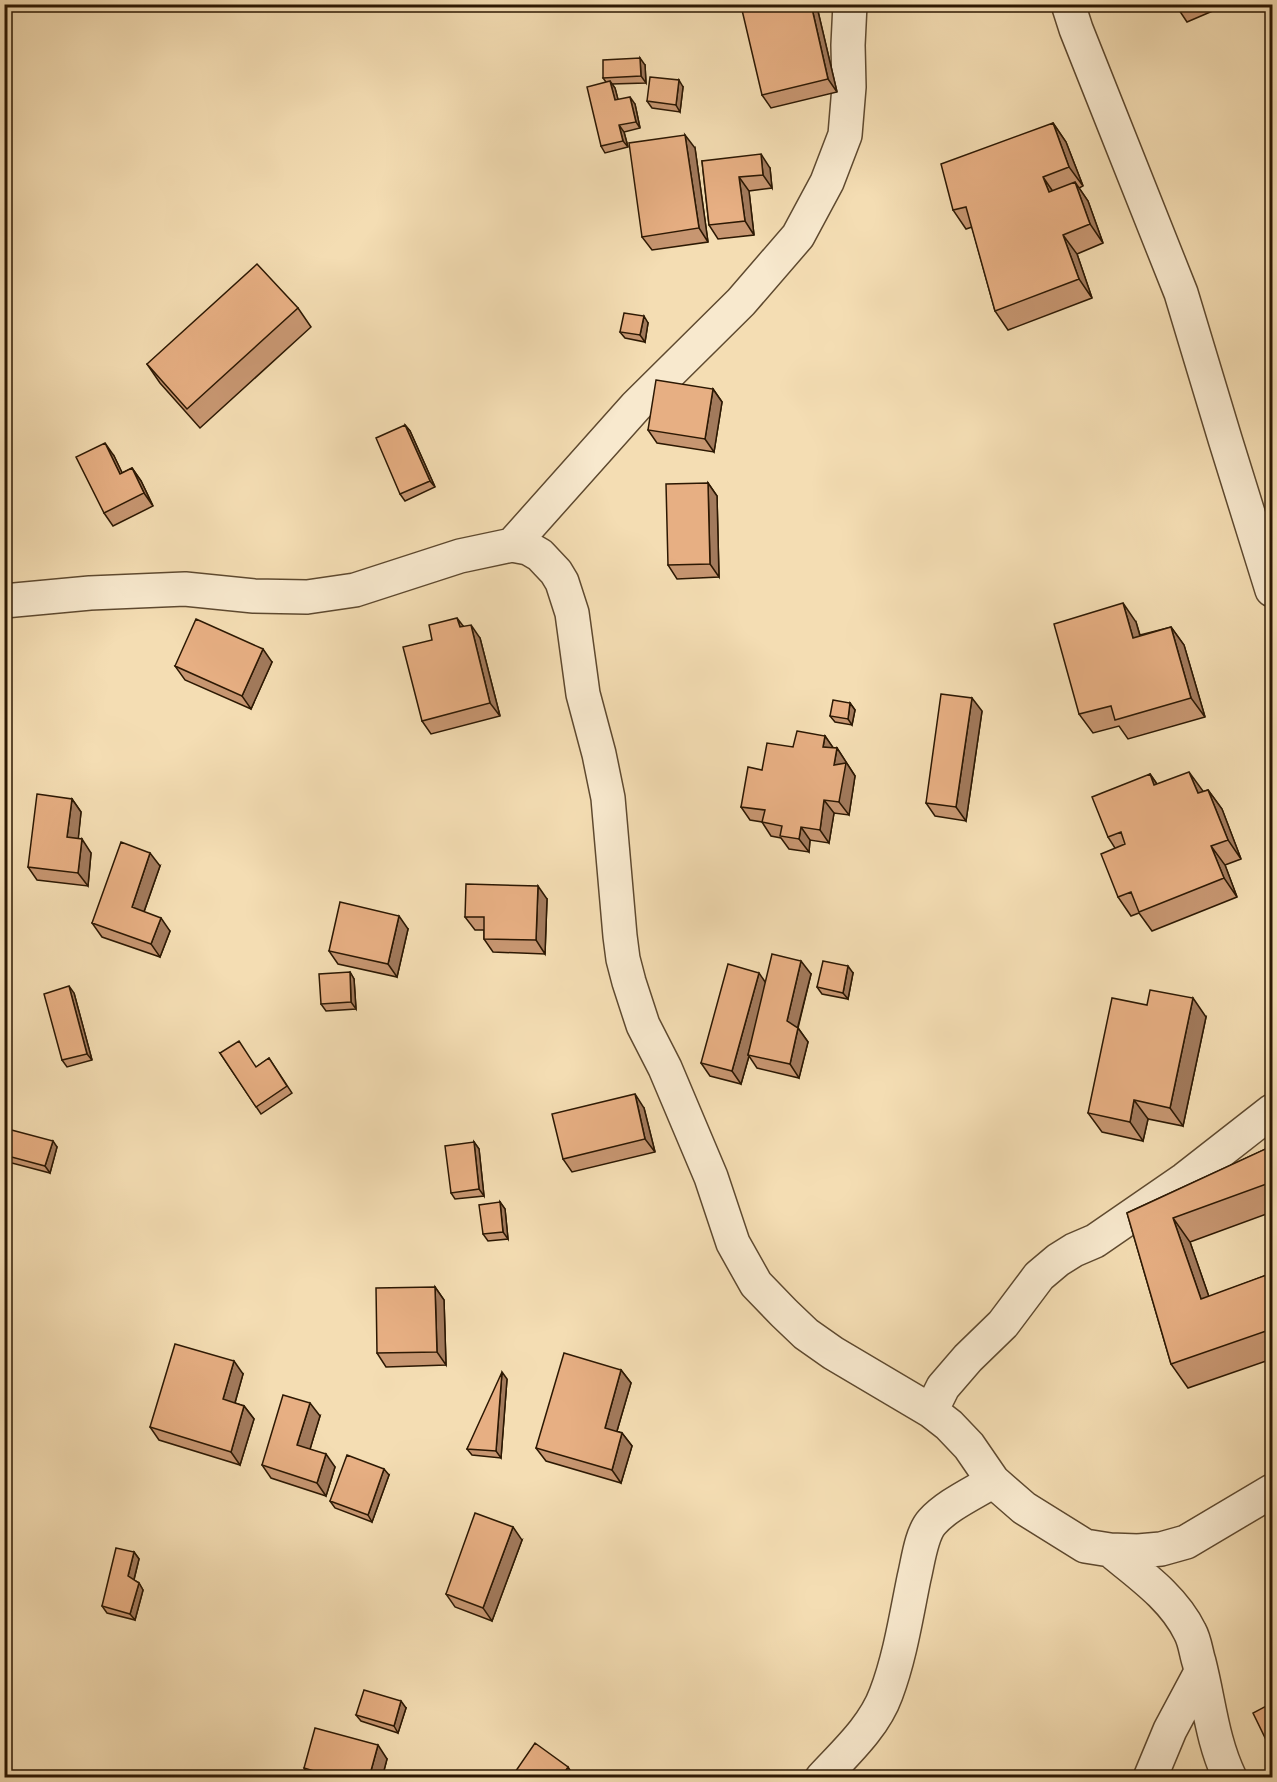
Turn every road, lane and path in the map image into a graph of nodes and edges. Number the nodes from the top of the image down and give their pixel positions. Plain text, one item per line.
1 (850, 4) edge
2 (1068, 4) edge
3 (512, 545) junction
4 (1272, 590) edge
5 (4, 602) edge
6 (1272, 1111) edge
7 (931, 1411) junction
8 (993, 1481) junction
9 (1272, 1491) edge
10 (1110, 1550) junction
11 (1201, 1672) junction
12 (822, 1778) edge
13 (1150, 1778) edge
14 (1230, 1778) edge

1 - 3 street
2 - 4 street
3 - 5 street
3 - 7 street
6 - 7 street
7 - 8 street
8 - 10 street
8 - 12 street
9 - 10 street
10 - 11 street
11 - 13 street
11 - 14 street

